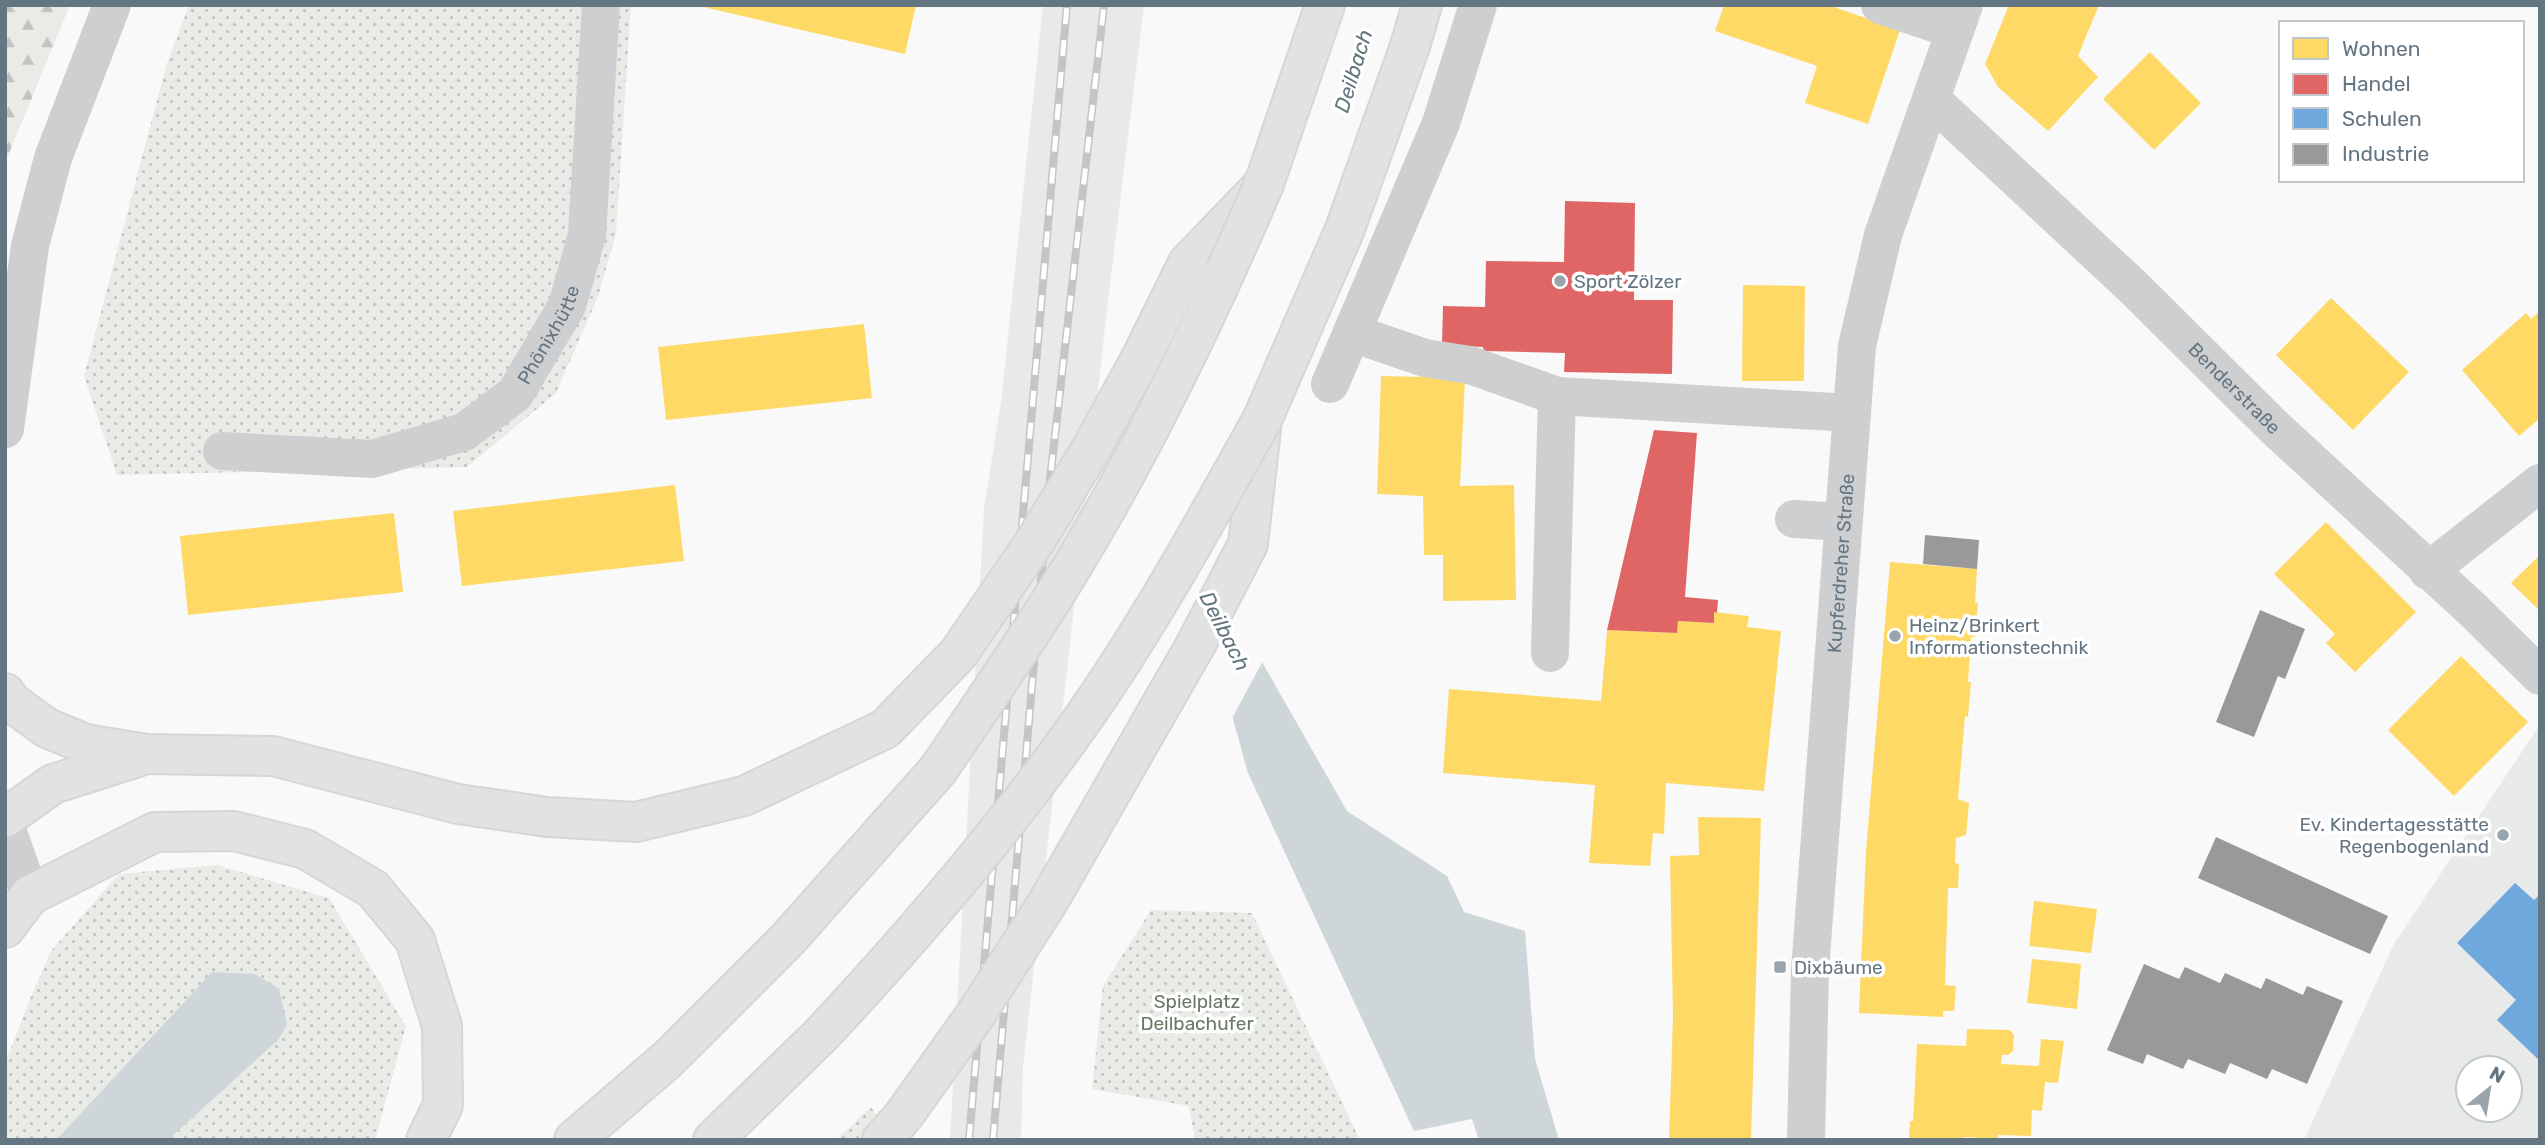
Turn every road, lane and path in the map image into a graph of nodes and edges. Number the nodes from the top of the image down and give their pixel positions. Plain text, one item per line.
1 (112, 5) edge
2 (601, 5) edge
3 (1325, 5) edge
4 (1422, 5) edge
5 (1478, 5) edge
6 (1880, 5) edge
7 (1959, 18) edge
8 (1932, 100) junction
9 (1264, 184) junction
10 (30, 246) junction
11 (5, 301) edge
12 (1352, 333) junction
13 (1330, 384) dead end
14 (1556, 396) junction
15 (1852, 413) junction
16 (1262, 420) junction
17 (5, 429) edge
18 (222, 451) dead end
19 (2540, 483) edge
20 (1794, 519) dead end
21 (1842, 523) junction
22 (2428, 571) junction
23 (1550, 653) dead end
24 (2540, 676) edge
25 (5, 693) edge
26 (146, 754) junction
27 (5, 818) edge
28 (5, 824) edge
29 (18, 890) edge
30 (5, 928) edge
31 (893, 1127) edge
32 (426, 1140) edge
33 (574, 1140) edge
34 (713, 1140) edge
35 (1806, 1140) edge

1 - 10 street
2 - 18 street, Phönixhütte
3 - 9 main road
4 - 16 main road
5 - 12 street
6 - 7 street
7 - 8 street, Kupferdreher Straße
8 - 15 street, Kupferdreher Straße
8 - 22 street, Benderstraße
9 - 26 main road, bridge
9 - 33 main road, bridge
10 - 11 street
10 - 17 street
12 - 13 street
12 - 14 street
14 - 15 street
14 - 23 street
15 - 21 street, Kupferdreher Straße
16 - 31 main road, bridge
16 - 34 main road, bridge
19 - 22 street
20 - 21 street
21 - 35 street, Kupferdreher Straße
22 - 24 street, Benderstraße
25 - 26 main road
26 - 27 main road
28 - 29 street
29 - 30 main road
29 - 32 main road

